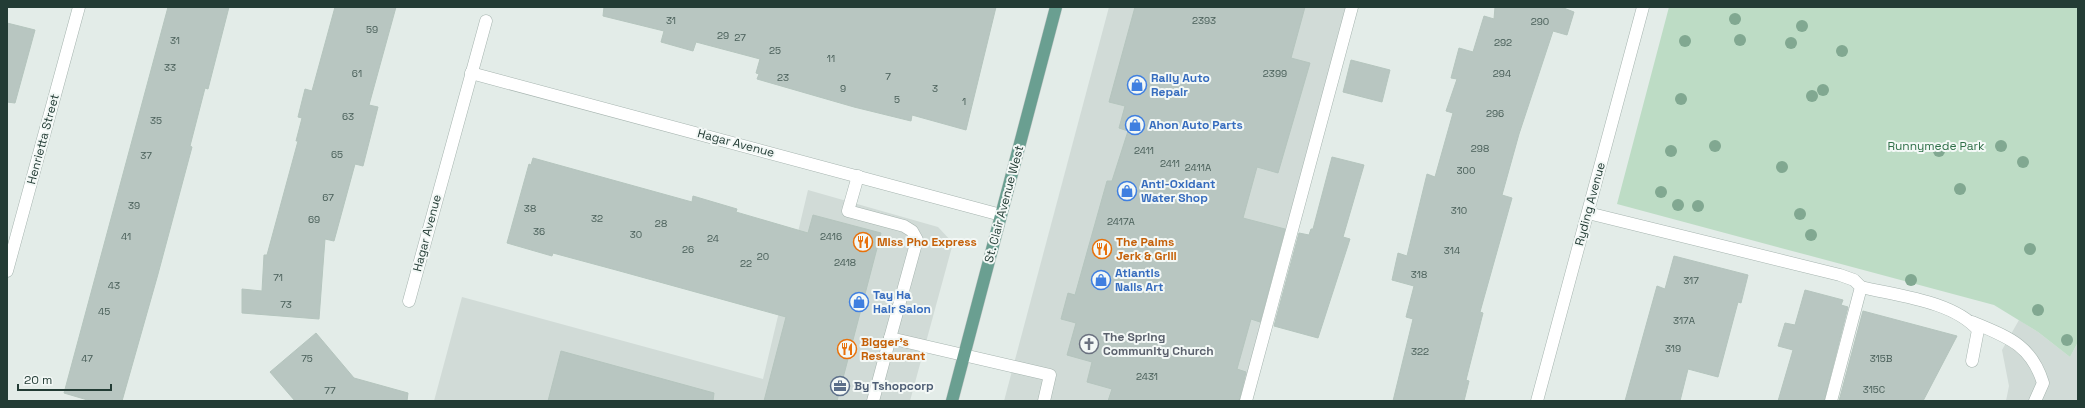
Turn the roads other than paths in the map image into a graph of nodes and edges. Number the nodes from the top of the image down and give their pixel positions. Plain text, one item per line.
1 (79, 7) edge
2 (1056, 7) edge
3 (1352, 7) edge
4 (1643, 7) edge
5 (486, 21) dead end
6 (471, 72) junction
7 (858, 176) junction
8 (1588, 213) junction
9 (1000, 215) junction
10 (7, 271) edge
11 (1861, 288) junction
12 (409, 301) dead end
13 (1969, 320) junction
14 (890, 338) junction
15 (964, 355) junction
16 (1972, 360) dead end
17 (873, 401) edge
18 (952, 401) edge
19 (1044, 401) edge
20 (1246, 401) edge
21 (1537, 401) edge
22 (1831, 401) edge
23 (2035, 401) edge

1 - 10 street, Henrietta Street
2 - 9 main road, St. Clair Avenue West
3 - 20 street
4 - 8 street, Ryding Avenue
5 - 6 street, Hagar Avenue
6 - 7 street, Hagar Avenue
6 - 12 street, Hagar Avenue
7 - 9 street, Hagar Avenue
7 - 14 street
8 - 11 street
8 - 21 street, Ryding Avenue
9 - 15 main road, St. Clair Avenue West
11 - 13 street
11 - 22 street
13 - 16 street
13 - 23 street
14 - 15 street
14 - 17 street
15 - 18 main road, St. Clair Avenue West
15 - 19 street

